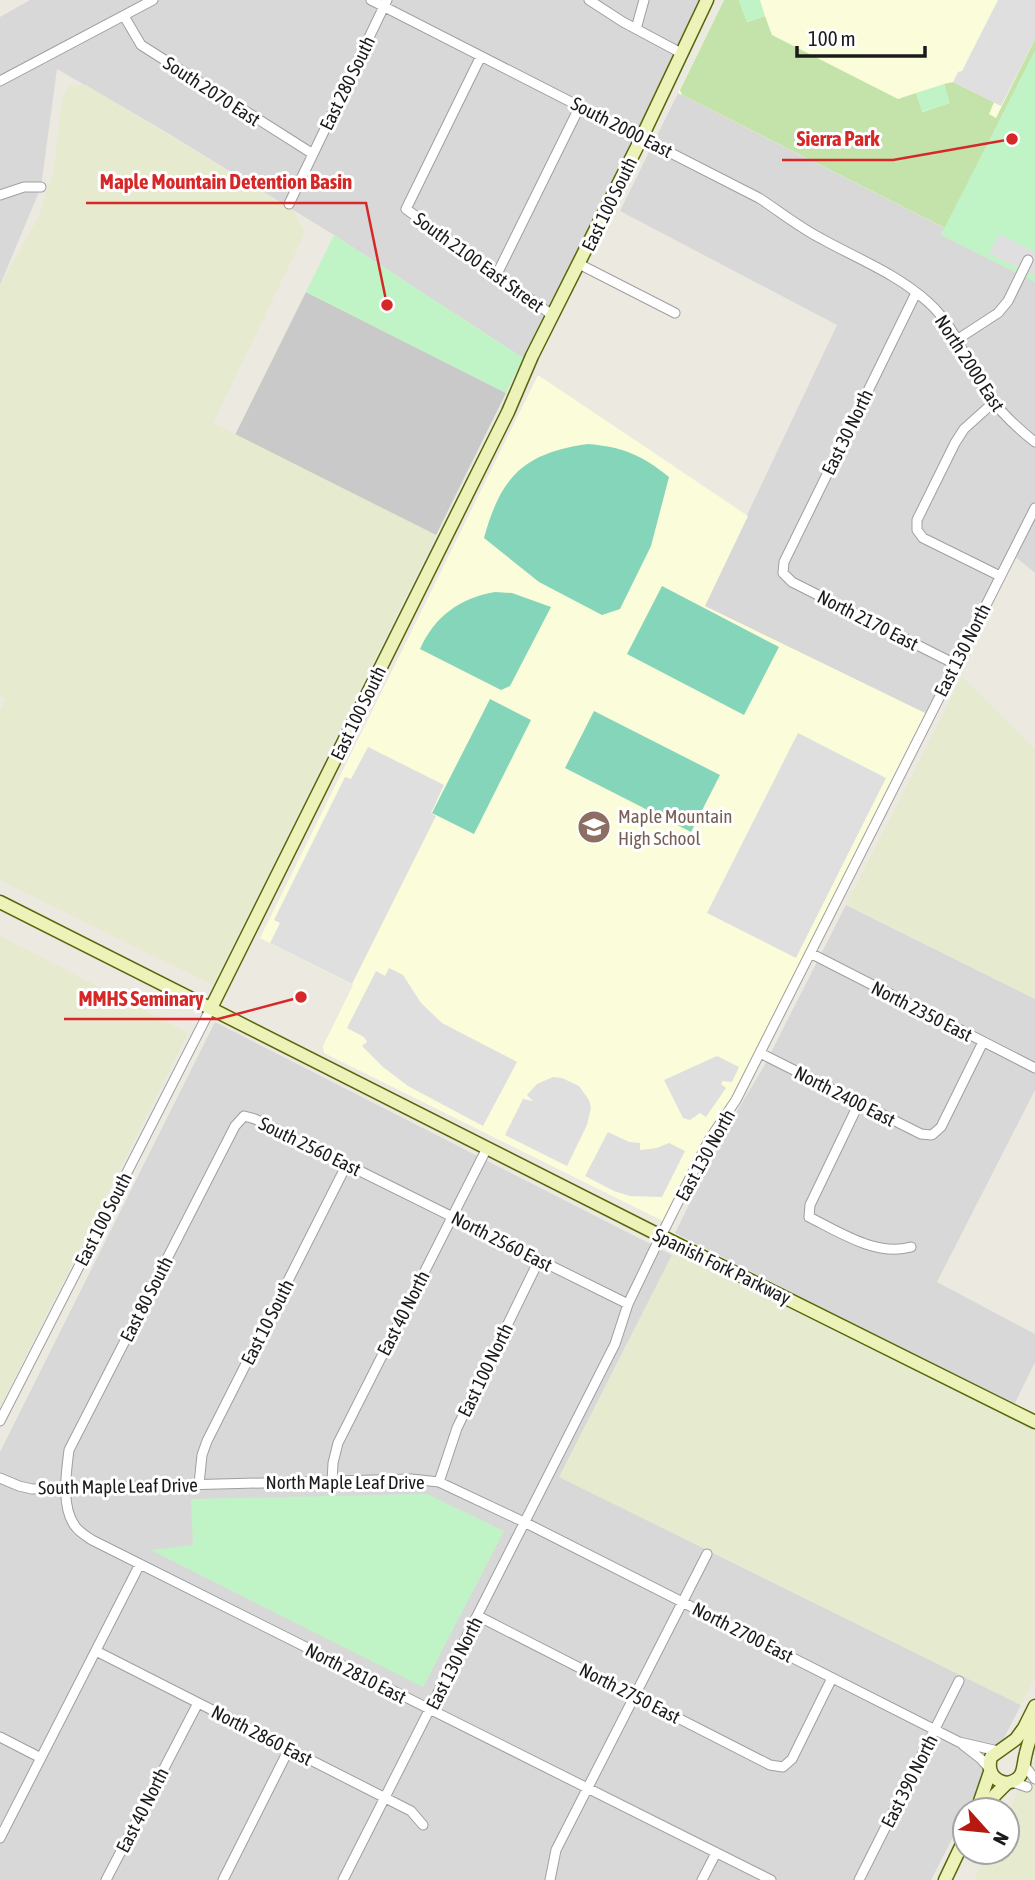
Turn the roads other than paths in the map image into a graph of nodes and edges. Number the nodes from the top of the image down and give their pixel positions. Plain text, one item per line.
1 (153, 0) edge
2 (371, 0) edge
3 (589, 0) edge
4 (644, 0) edge
5 (707, 0) edge
6 (386, 3) edge
7 (124, 16) junction
8 (636, 29) junction
9 (681, 53) junction
10 (481, 56) junction
11 (0, 81) edge
12 (580, 106) junction
13 (642, 137) junction
14 (313, 154) junction
15 (41, 187) dead end
16 (0, 195) edge
17 (289, 204) dead end
18 (1028, 260) dead end
19 (869, 263) joint
20 (579, 264) junction
21 (497, 274) junction
22 (916, 293) junction
23 (675, 313) dead end
24 (552, 315) junction
25 (958, 339) junction
26 (993, 402) junction
27 (1035, 442) edge
28 (1035, 508) edge
29 (783, 573) joint
30 (1000, 576) junction
31 (955, 664) junction
32 (0, 902) edge
33 (810, 953) junction
34 (211, 1008) junction
35 (983, 1042) junction
36 (760, 1053) junction
37 (1035, 1068) edge
38 (859, 1103) junction
39 (244, 1116) joint
40 (487, 1148) junction
41 (346, 1164) junction
42 (376, 1178) joint
43 (452, 1216) junction
44 (663, 1236) junction
45 (911, 1247) dead end
46 (539, 1260) junction
47 (628, 1304) junction
48 (0, 1422) edge
49 (1035, 1422) edge
50 (0, 1478) edge
51 (239, 1482) joint
52 (332, 1482) junction
53 (439, 1482) junction
54 (199, 1484) junction
55 (66, 1489) junction
56 (526, 1523) junction
57 (92, 1540) joint
58 (706, 1554) dead end
59 (140, 1564) junction
60 (682, 1602) junction
61 (478, 1616) junction
62 (96, 1651) junction
63 (832, 1678) junction
64 (959, 1681) dead end
65 (635, 1695) junction
66 (198, 1703) junction
67 (1035, 1706) edge
68 (430, 1710) junction
69 (1035, 1726) edge
70 (935, 1730) junction
71 (0, 1737) edge
72 (959, 1742) junction
73 (289, 1749) junction
74 (1000, 1750) junction
75 (40, 1758) junction
76 (1024, 1763) junction
77 (990, 1771) junction
78 (1035, 1779) edge
79 (1010, 1783) junction
80 (1027, 1787) dead end
81 (588, 1788) junction
82 (982, 1796) edge
83 (994, 1796) edge
84 (385, 1798) junction
85 (423, 1825) dead end
86 (0, 1838) edge
87 (716, 1853) junction
88 (106, 1880) edge
89 (223, 1880) edge
90 (343, 1880) edge
91 (550, 1880) edge
92 (702, 1880) edge
93 (771, 1880) edge
94 (859, 1880) edge

1 - 7 street
2 - 6 street, South 2000 East
3 - 8 street
4 - 8 street
5 - 9 street, East 100 South
6 - 10 street, South 2000 East
6 - 14 street, East 280 South
7 - 11 street
7 - 14 street, South 2070 East
8 - 9 street
9 - 13 street, East 100 South
10 - 12 street, South 2000 East
10 - 21 street, South 2100 East Street
12 - 13 street, South 2000 East
12 - 21 street
13 - 19 street, South 2000 East
13 - 20 street, East 100 South
14 - 17 street, East 280 South
15 - 16 street
18 - 25 street
19 - 22 street, North 2000 East
20 - 23 street
20 - 24 street, East 100 South
21 - 24 street, South 2100 East Street
22 - 25 street, North 2000 East
22 - 29 street, East 30 North
24 - 34 street, East 100 South
25 - 26 street, North 2000 East
26 - 27 street, North 2000 East
26 - 30 street
28 - 30 street, East 130 North
29 - 31 street, North 2170 East
30 - 31 street, East 130 North
31 - 33 street, East 130 North
32 - 34 street, Spanish Fork Parkway
33 - 35 street, North 2350 East
33 - 36 street, East 130 North
34 - 40 street, Spanish Fork Parkway
34 - 48 street, East 100 South
35 - 37 street, North 2350 East
35 - 38 street, North 2400 East
36 - 38 street, North 2400 East
36 - 44 street, East 130 North
38 - 45 street
39 - 41 street, South 2560 East
39 - 55 street, East 80 South
40 - 43 street, East 40 North
40 - 44 street, Spanish Fork Parkway
41 - 42 street, South 2560 East
41 - 54 street, East 10 South
42 - 43 street, North 2560 East
43 - 46 street, North 2560 East
43 - 52 street, East 40 North
44 - 47 street, East 130 North
44 - 49 street, Spanish Fork Parkway
46 - 47 street, North 2560 East
46 - 53 street, East 100 North
47 - 56 street, East 130 North
50 - 55 street, South Maple Leaf Drive
51 - 52 street, North Maple Leaf Drive
51 - 54 street, South Maple Leaf Drive
52 - 53 street, North Maple Leaf Drive
53 - 56 street, North Maple Leaf Drive
54 - 55 street, South Maple Leaf Drive
55 - 57 street, East 80 South
56 - 60 street, North 2700 East
56 - 61 street, East 130 North
57 - 59 street, North 2810 East
58 - 60 street
59 - 62 street
59 - 68 street, North 2810 East
60 - 63 street, North 2700 East
60 - 65 street
61 - 65 street, North 2750 East
61 - 68 street, East 130 North
62 - 66 street, North 2860 East
62 - 75 street
63 - 65 street, North 2750 East
63 - 70 street, North 2700 East
64 - 70 street, East 390 North
65 - 81 street
66 - 73 street, North 2860 East
66 - 88 street, East 40 North
67 - 74 street
68 - 81 street, North 2810 East
68 - 84 street, East 130 North
69 - 76 street
70 - 72 street, North 2700 East
70 - 94 street, East 390 North
71 - 75 street
72 - 74 street, North 2700 East
72 - 77 street, North 2700 East
73 - 84 street, North 2860 East
73 - 89 street
74 - 76 street
74 - 77 street
75 - 86 street
76 - 78 street
76 - 79 street
77 - 79 street
77 - 82 street
79 - 80 street
79 - 83 street
81 - 87 street, North 2810 East
81 - 91 street
84 - 85 street, North 2860 East
84 - 90 street, East 130 North
87 - 92 street
87 - 93 street, North 2810 East

